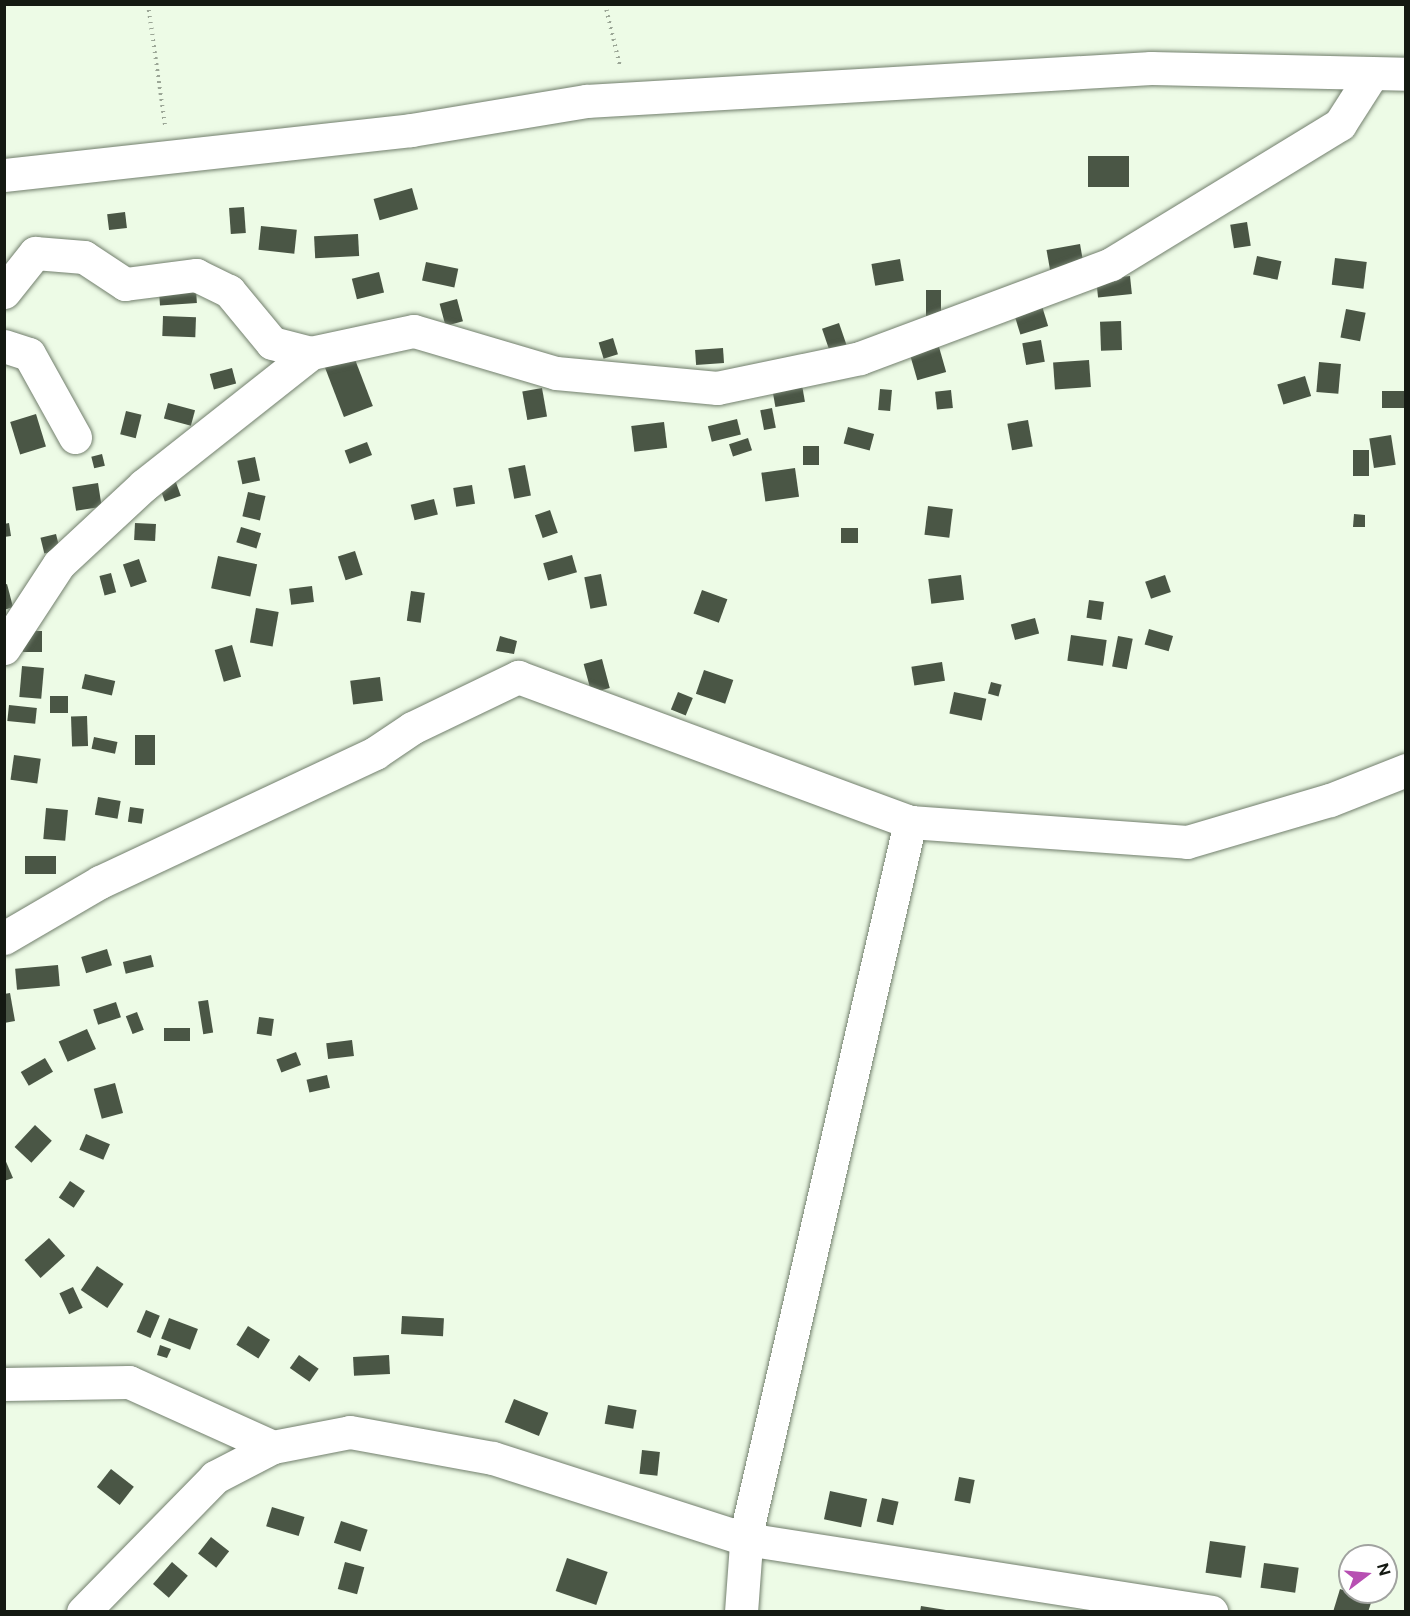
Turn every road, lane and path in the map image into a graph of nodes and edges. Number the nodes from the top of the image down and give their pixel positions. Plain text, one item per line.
1 (148, 4) edge
2 (605, 4) edge
3 (1372, 74) junction
4 (1406, 74) edge
5 (629, 99) junction
6 (171, 157) junction
7 (4, 175) edge
8 (4, 292) edge
9 (4, 346) edge
10 (311, 353) junction
11 (75, 437) dead end
12 (4, 648) edge
13 (1406, 770) edge
14 (910, 822) junction
15 (4, 938) edge
16 (4, 1384) edge
17 (273, 1447) junction
18 (746, 1539) junction
19 (83, 1611) edge
20 (741, 1611) edge
21 (1211, 1611) edge

1 - 6 path
2 - 5 path
3 - 4 street
3 - 5 street
3 - 10 street
5 - 6 street
6 - 7 street
8 - 10 street
9 - 11 street
10 - 12 street
13 - 14 street
14 - 15 street
14 - 18 street
16 - 17 street
17 - 18 street
17 - 19 street
18 - 20 street
18 - 21 street

